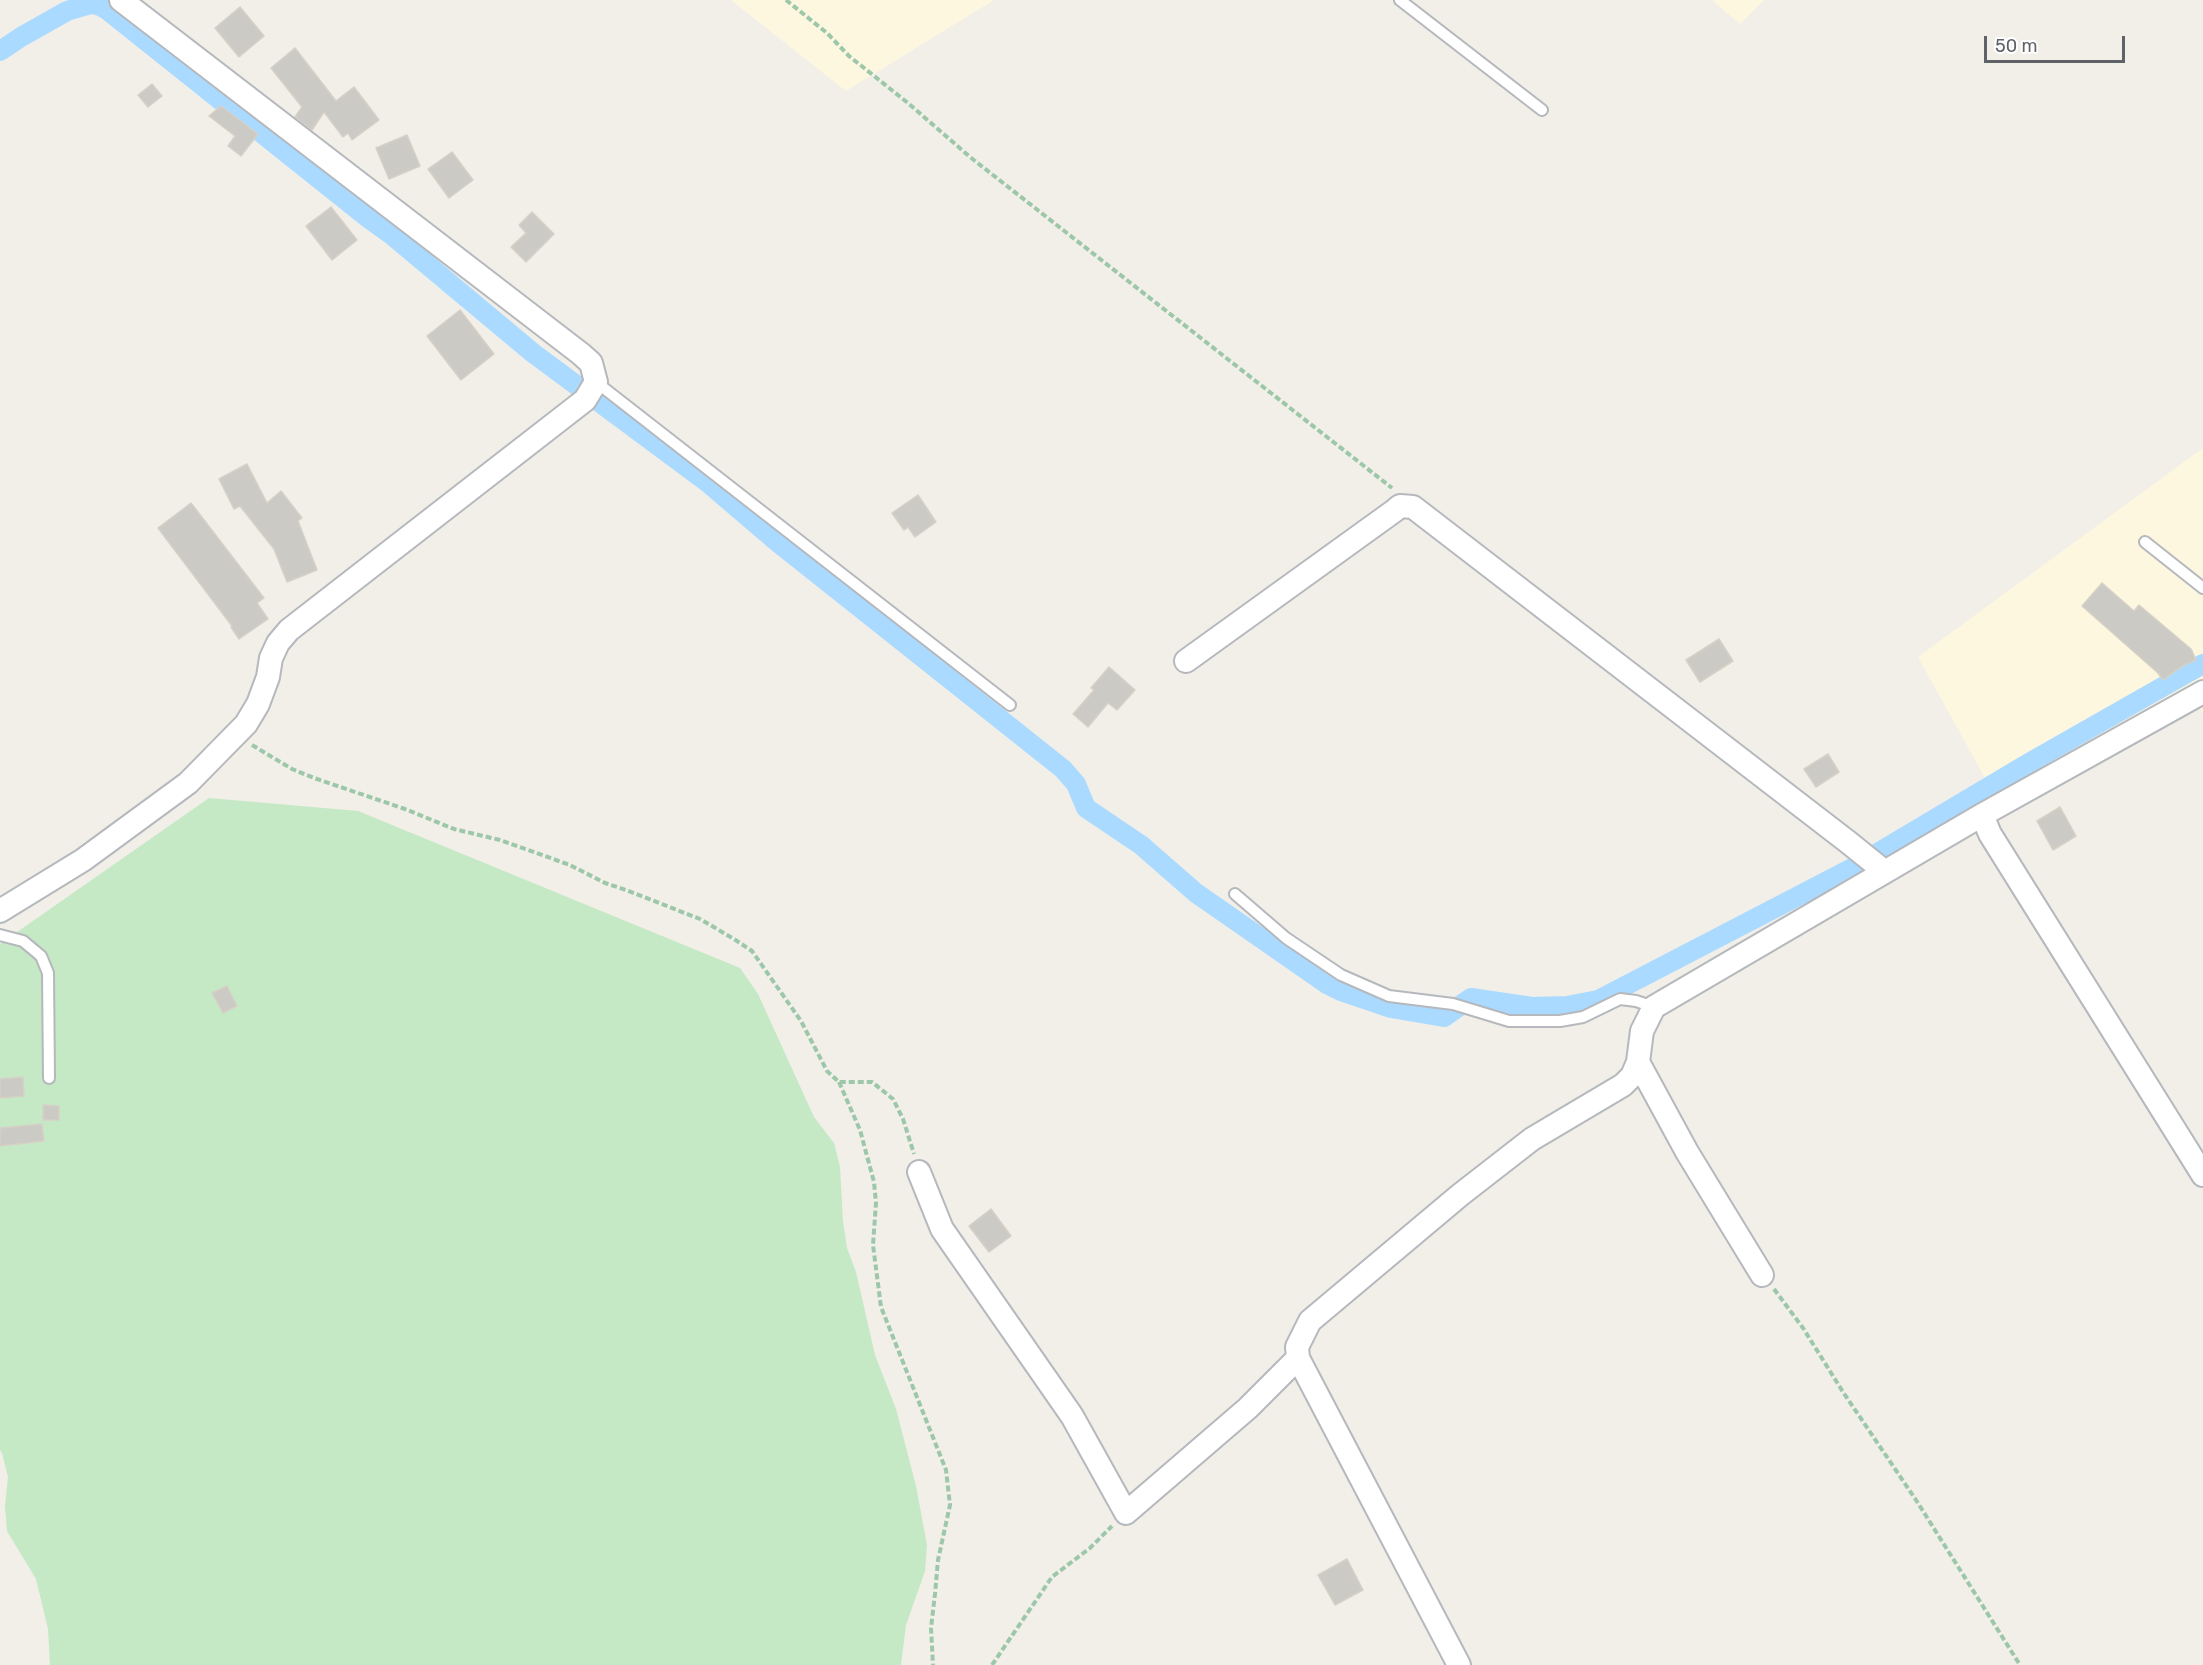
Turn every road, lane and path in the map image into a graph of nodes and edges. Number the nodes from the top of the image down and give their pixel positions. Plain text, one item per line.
1 (121, 0) edge
2 (786, 0) edge
3 (1400, 0) edge
4 (1542, 110) dead end
5 (591, 390) junction
6 (1413, 507) junction
7 (2145, 542) dead end
8 (2203, 588) edge
9 (1186, 661) dead end
10 (2203, 692) edge
11 (1010, 705) dead end
12 (237, 734) junction
13 (1982, 815) junction
14 (1884, 872) junction
15 (1235, 894) dead end
16 (0, 911) edge
17 (0, 935) edge
18 (1654, 1007) junction
19 (1638, 1062) junction
20 (50, 1078) dead end
21 (839, 1082) junction
22 (919, 1172) joint
23 (2203, 1175) edge
24 (1762, 1275) joint
25 (1298, 1358) junction
26 (1126, 1513) junction
27 (933, 1665) edge
28 (992, 1665) edge
29 (1459, 1665) edge
30 (2020, 1665) edge

1 - 5 street
2 - 6 path
3 - 4 lane
5 - 11 lane
5 - 12 street
6 - 9 street
6 - 14 street
7 - 8 lane
10 - 13 street
12 - 16 street
12 - 21 path
13 - 14 street
13 - 23 street
14 - 18 street
15 - 18 lane
17 - 20 lane
18 - 19 street
19 - 24 street
19 - 25 street
21 - 22 path
21 - 27 path
22 - 26 street
24 - 30 path
25 - 26 street
25 - 29 street
26 - 28 path

